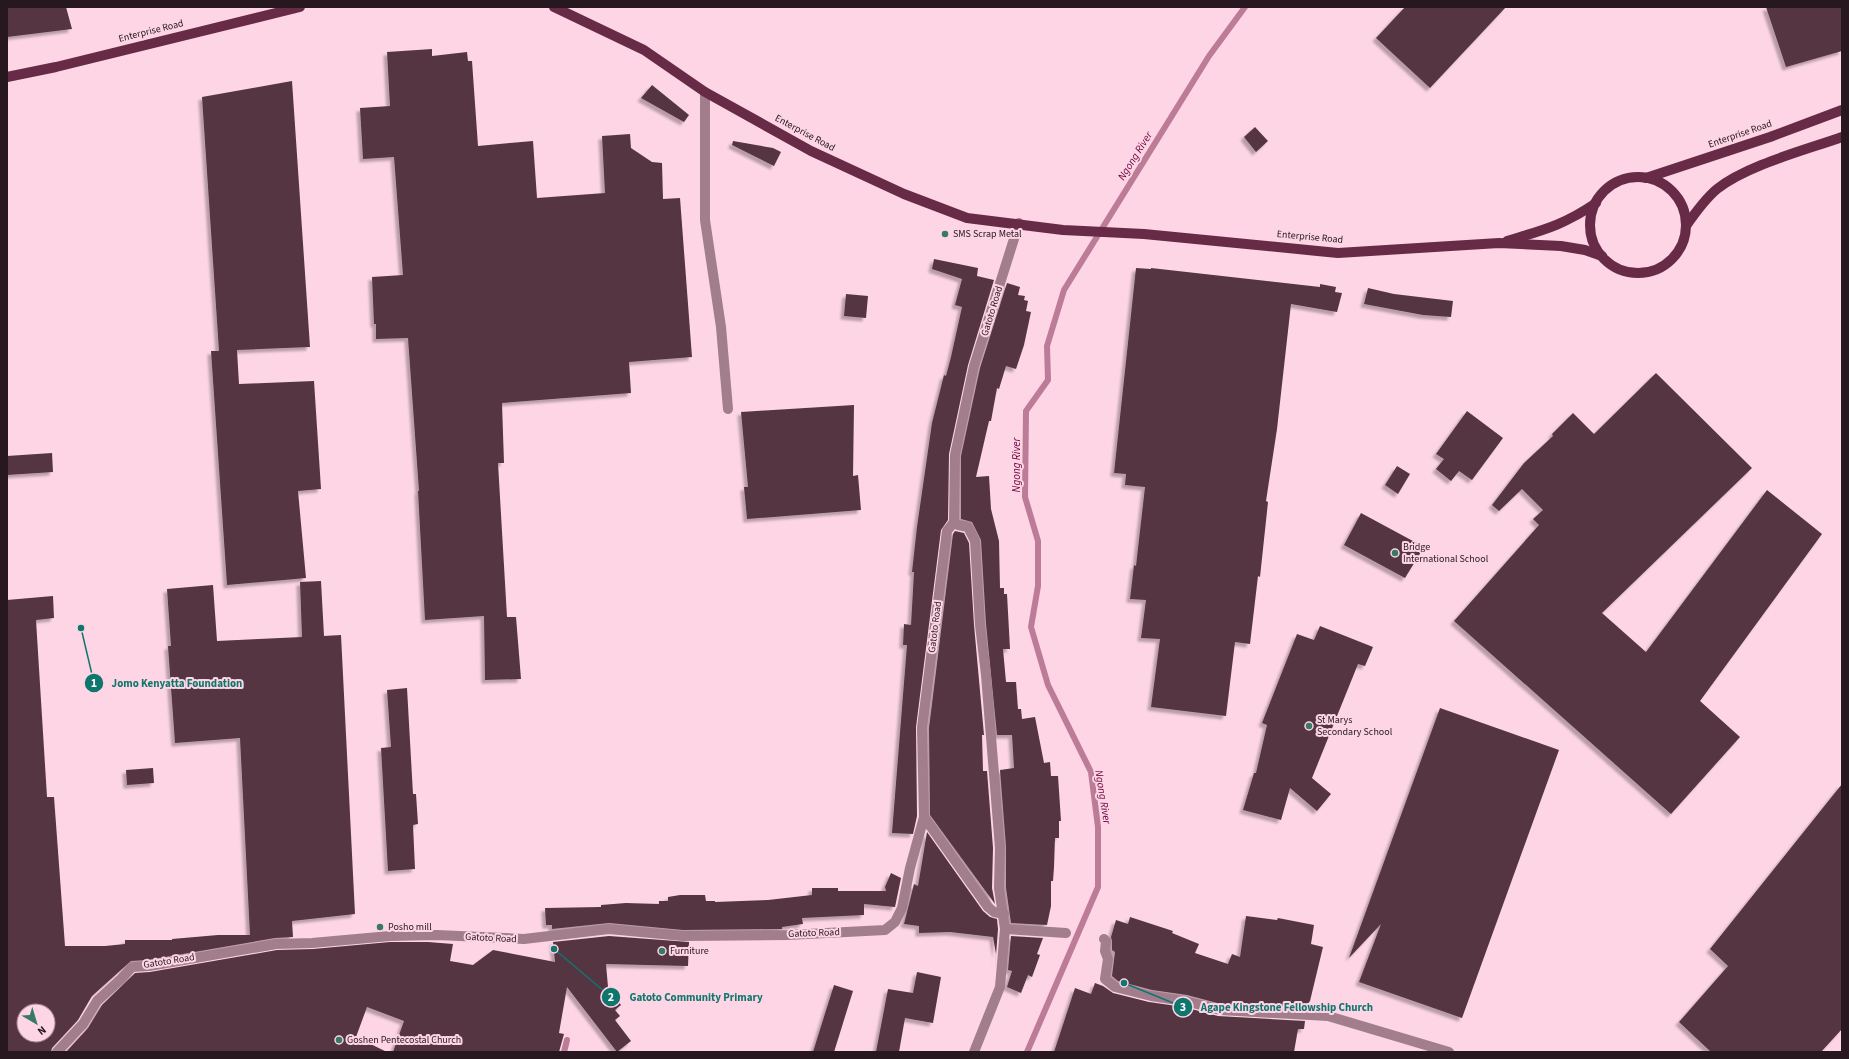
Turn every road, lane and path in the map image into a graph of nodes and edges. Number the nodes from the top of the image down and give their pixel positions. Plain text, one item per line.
1 (300, 7) edge
2 (554, 7) edge
3 (7, 77) edge
4 (705, 92) junction
5 (1842, 110) edge
6 (1842, 136) edge
7 (1646, 178) junction
8 (1597, 202) junction
9 (1019, 223) junction
10 (1686, 226) junction
11 (1499, 243) junction
12 (1602, 256) junction
13 (728, 409) dead end
14 (954, 522) junction
15 (924, 817) junction
16 (1004, 914) junction
17 (1006, 929) junction
18 (1066, 933) dead end
19 (1104, 939) dead end
20 (57, 1052) edge
21 (974, 1052) edge
22 (1449, 1052) edge

1 - 3 main road, Enterprise Road
2 - 4 main road, Enterprise Road
4 - 9 main road, Enterprise Road
4 - 13 street
5 - 7 main road, Enterprise Road
6 - 10 main road
7 - 8 main road
7 - 10 main road
8 - 11 main road, Enterprise Road
8 - 12 main road
9 - 11 main road, Enterprise Road
9 - 14 street, Gatoto Road
10 - 12 main road
11 - 12 main road, Enterprise Road
14 - 15 street, Gatoto Road
14 - 16 street
15 - 16 street
15 - 20 street, Gatoto Road
16 - 17 street
17 - 18 street
17 - 21 street
19 - 22 street

